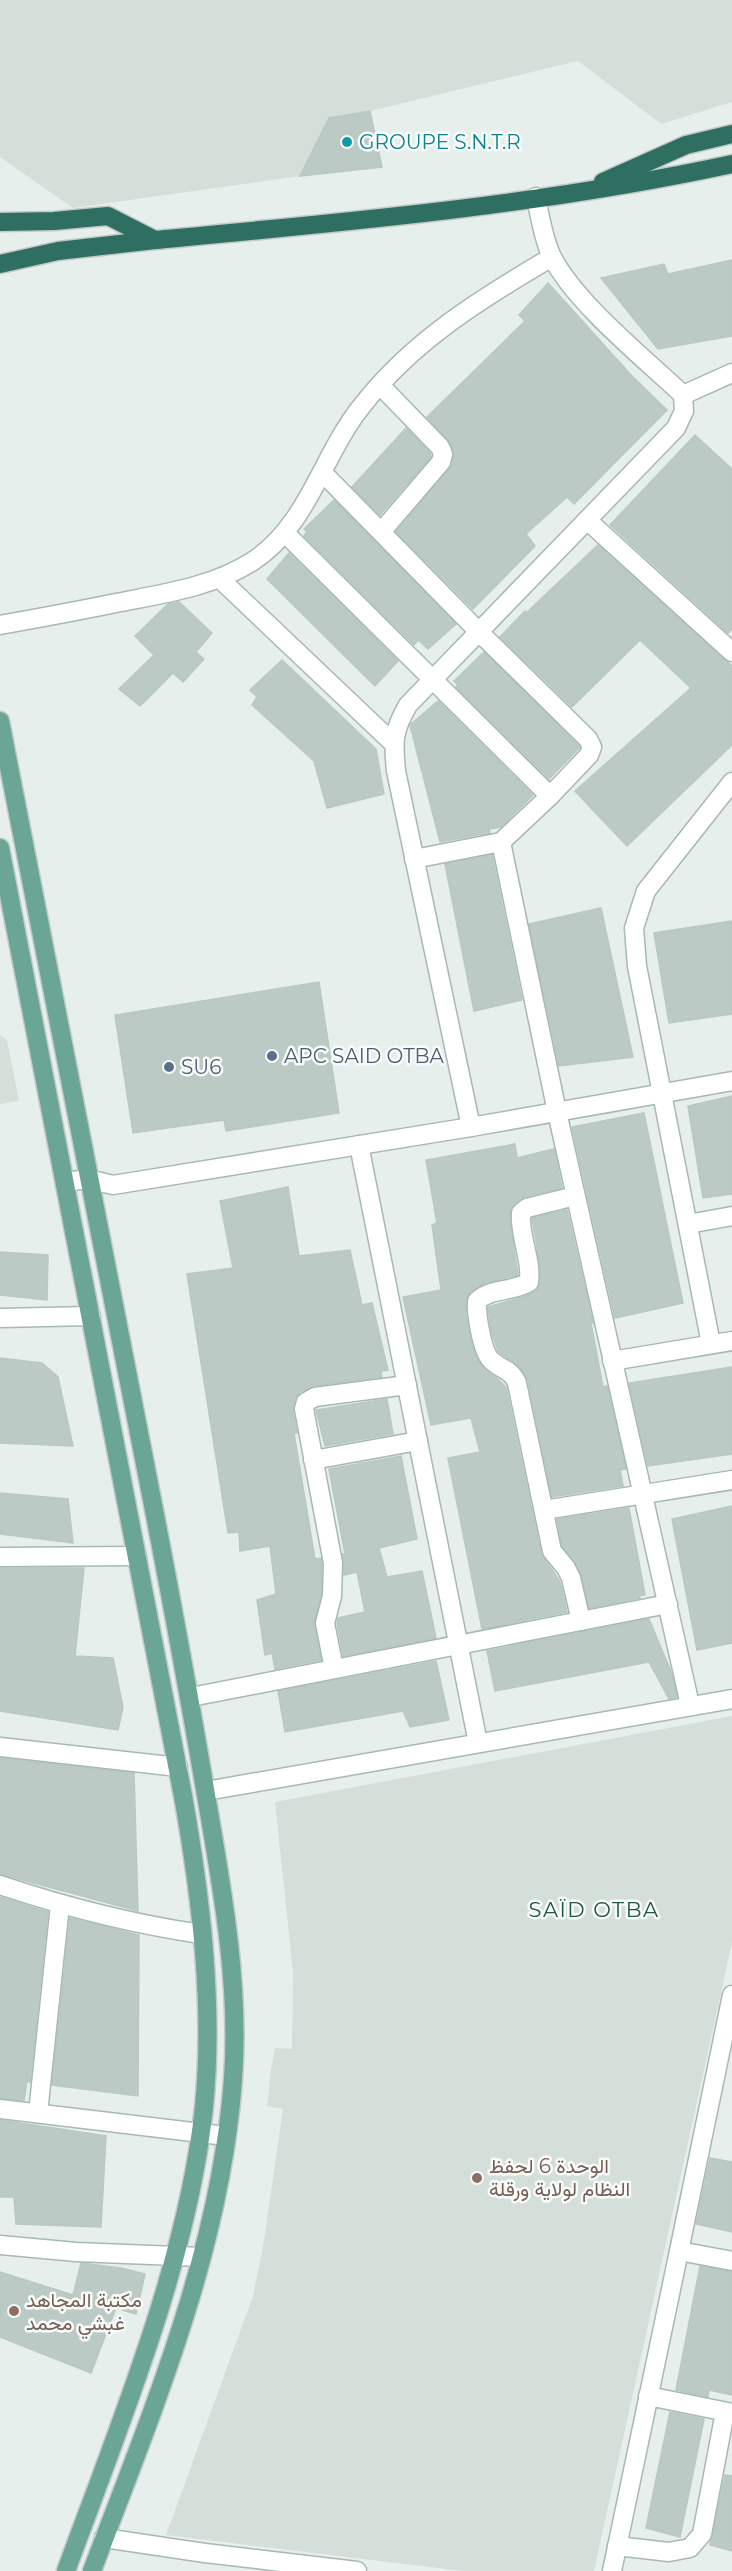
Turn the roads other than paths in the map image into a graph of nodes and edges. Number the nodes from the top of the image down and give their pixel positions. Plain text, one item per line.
1 (732, 134) edge
2 (732, 164) edge
3 (579, 192) junction
4 (537, 197) junction
5 (0, 222) edge
6 (155, 240) junction
7 (552, 257) junction
8 (0, 264) edge
9 (732, 373) edge
10 (380, 385) junction
11 (683, 395) junction
12 (322, 472) junction
13 (587, 520) junction
14 (381, 532) junction
15 (286, 534) junction
16 (220, 579) junction
17 (0, 625) edge
18 (479, 632) junction
19 (732, 652) edge
20 (434, 679) junction
21 (0, 721) edge
22 (393, 743) junction
23 (732, 782) edge
24 (550, 796) junction
25 (501, 842) junction
26 (0, 848) edge
27 (414, 859) junction
28 (732, 1081) edge
29 (663, 1093) junction
30 (556, 1112) junction
31 (471, 1127) junction
32 (359, 1145) junction
33 (88, 1179) junction
34 (65, 1182) junction
35 (113, 1185) junction
36 (575, 1196) junction
37 (92, 1199) junction
38 (69, 1203) junction
39 (732, 1216) edge
40 (688, 1224) junction
41 (91, 1316) junction
42 (0, 1318) edge
43 (732, 1341) edge
44 (711, 1344) junction
45 (612, 1361) junction
46 (407, 1385) junction
47 (418, 1441) junction
48 (314, 1460) junction
49 (732, 1480) edge
50 (641, 1493) junction
51 (544, 1510) junction
52 (137, 1556) junction
53 (0, 1557) edge
54 (668, 1604) junction
55 (581, 1621) junction
56 (459, 1645) junction
57 (334, 1669) junction
58 (191, 1697) junction
59 (732, 1700) edge
60 (690, 1705) junction
61 (478, 1743) junction
62 (0, 1747) edge
63 (178, 1767) junction
64 (206, 1791) junction
65 (0, 1886) edge
66 (60, 1905) junction
67 (201, 1934) junction
68 (732, 1995) edge
69 (0, 2109) edge
70 (38, 2113) junction
71 (200, 2133) junction
72 (226, 2136) junction
73 (0, 2245) edge
74 (679, 2251) junction
75 (174, 2255) junction
76 (201, 2257) junction
77 (732, 2261) edge
78 (648, 2396) junction
79 (729, 2412) edge
80 (104, 2538) junction
81 (617, 2546) junction
82 (66, 2571) edge
83 (92, 2571) edge
84 (357, 2571) edge
85 (612, 2571) edge

1 - 3 highway
2 - 3 highway
3 - 4 highway
4 - 6 highway
4 - 7 street
5 - 6 highway
6 - 8 highway
7 - 10 street
7 - 11 street
9 - 11 street
10 - 12 street
10 - 14 street
11 - 13 street
12 - 14 street
12 - 15 street
13 - 18 street
13 - 19 street
14 - 18 street
15 - 16 street
15 - 20 street
16 - 17 street
16 - 22 street
18 - 20 street
18 - 24 street
20 - 22 street
20 - 24 street
21 - 33 main road
22 - 27 street
23 - 29 street
24 - 25 street
25 - 27 street
25 - 30 street
26 - 34 main road
27 - 31 street
28 - 29 street
29 - 30 street
29 - 40 street
30 - 31 street
30 - 36 street
31 - 32 street
32 - 35 street
32 - 46 street
33 - 34 street
33 - 35 street
33 - 37 main road
34 - 38 main road
35 - 37 street
36 - 45 street
36 - 51 street
37 - 38 street
37 - 58 main road
38 - 41 main road
39 - 40 street
40 - 44 street
41 - 42 street
41 - 52 main road
43 - 44 street
44 - 45 street
45 - 50 street
46 - 47 street
46 - 48 street
47 - 48 street
47 - 56 street
48 - 57 street
49 - 50 street
50 - 51 street
50 - 54 street
51 - 55 street
52 - 53 street
52 - 63 main road
54 - 55 street
54 - 60 street
55 - 56 street
56 - 57 street
56 - 61 street
57 - 58 street
58 - 64 main road
59 - 60 street
60 - 61 street
61 - 64 street
62 - 63 street
63 - 67 main road
64 - 72 main road
65 - 66 street
66 - 67 street
66 - 70 street
67 - 71 main road
68 - 74 street
69 - 70 street
70 - 71 street
71 - 72 street
71 - 75 main road
72 - 76 main road
73 - 75 street
74 - 77 street
74 - 78 street
75 - 76 street
75 - 82 main road
76 - 80 main road
78 - 79 street
78 - 81 street
79 - 81 street
80 - 83 main road
80 - 84 street
81 - 85 street

